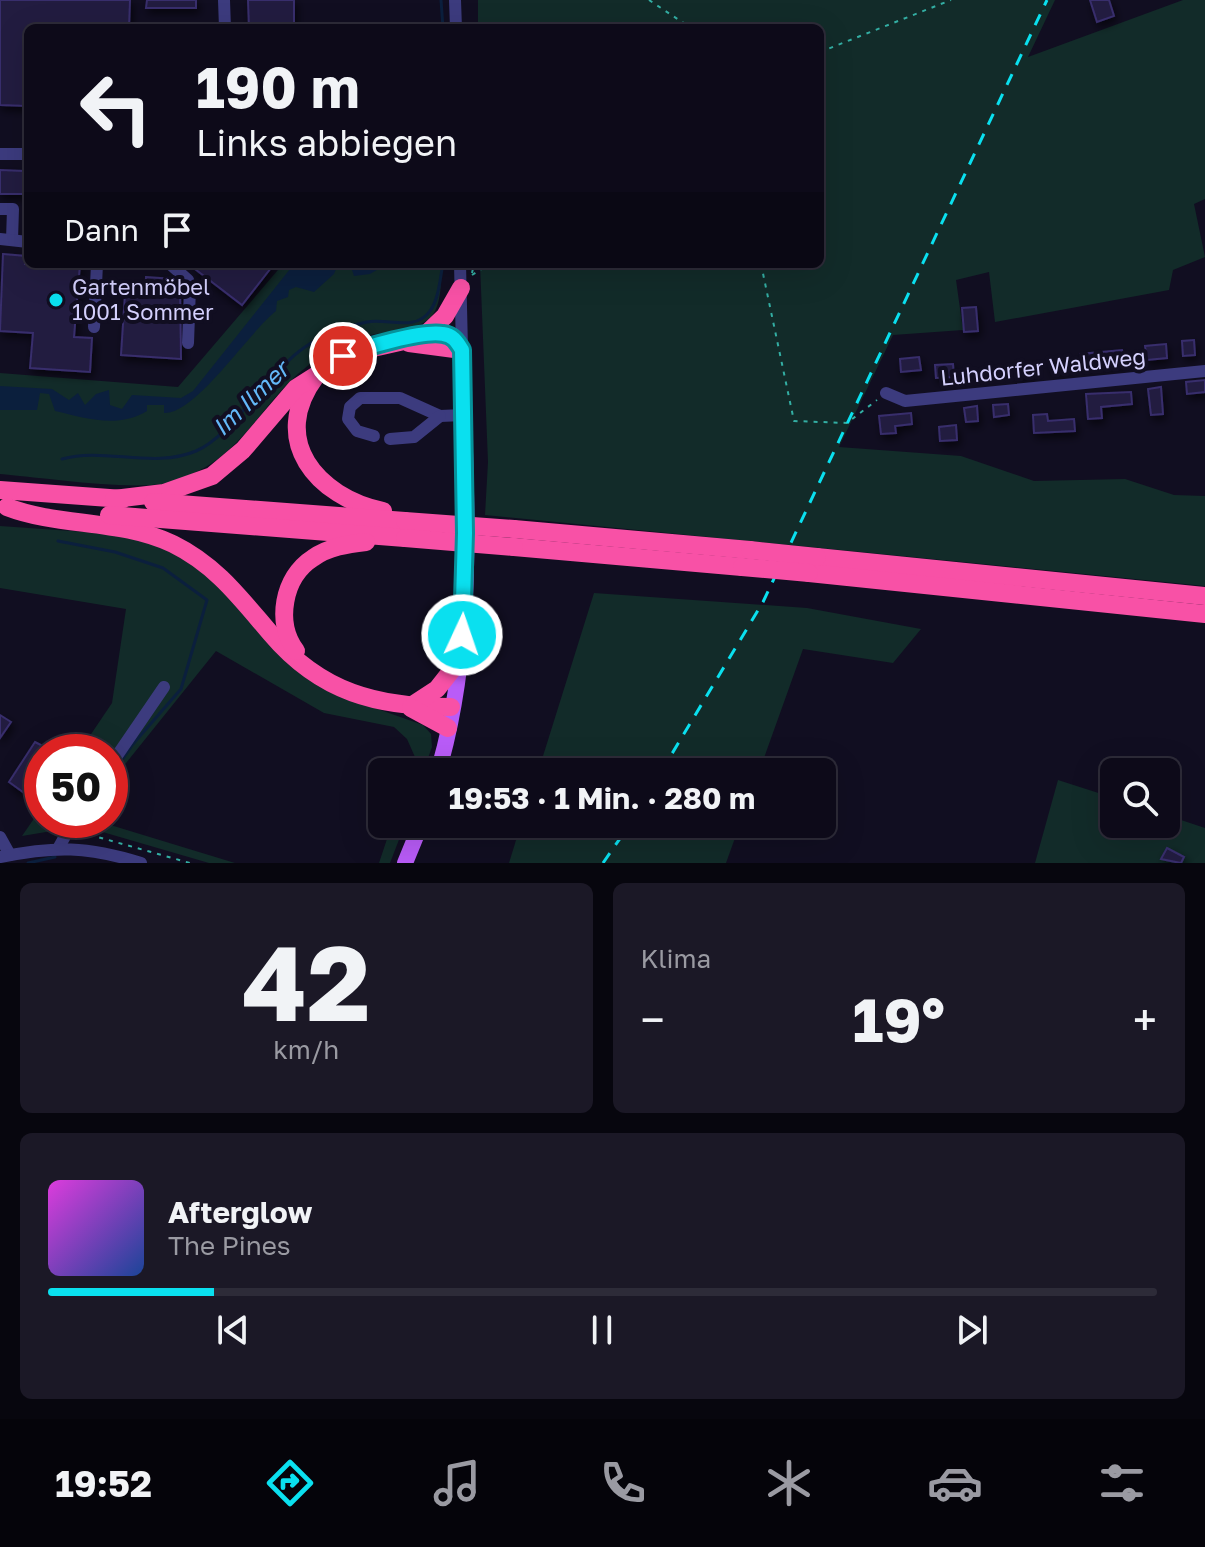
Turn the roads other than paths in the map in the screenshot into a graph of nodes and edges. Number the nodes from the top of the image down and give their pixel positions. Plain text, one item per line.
1 (224, 0) edge
2 (455, 0) edge
3 (225, 24) edge
4 (456, 24) edge
5 (0, 154) edge
6 (24, 154) edge
7 (0, 209) edge
8 (6, 240) edge
9 (97, 268) edge
10 (174, 268) edge
11 (460, 268) edge
12 (461, 288) junction
13 (94, 327) dead end
14 (425, 335) junction
15 (399, 342) junction
16 (188, 343) dead end
17 (462, 350) junction
18 (320, 371) junction
19 (1205, 371) edge
20 (886, 393) road end
21 (463, 415) junction
22 (440, 416) junction
23 (374, 436) dead end
24 (390, 439) dead end
25 (114, 499) junction
26 (2, 501) edge
27 (405, 525) junction
28 (514, 538) junction
29 (813, 565) junction
30 (1205, 596) edge
31 (1205, 614) edge
32 (459, 661) junction
33 (317, 674) junction
34 (164, 687) dead end
35 (408, 707) junction
36 (451, 707) junction
37 (448, 728) junction
38 (128, 740) edge
39 (441, 758) edge
40 (0, 837) edge
41 (64, 838) edge
42 (415, 838) edge
43 (59, 847) junction
44 (5, 856) edge
45 (141, 863) edge
46 (405, 863) edge

1 - 3 street
2 - 4 street
5 - 6 street
7 - 8 street
9 - 13 street
10 - 16 street
11 - 12 street
12 - 14 highway
12 - 17 street
14 - 15 highway
14 - 17 highway
15 - 17 highway
15 - 18 highway
17 - 21 main road
18 - 25 highway
18 - 27 highway
19 - 20 street, Luhdorfer Waldweg
21 - 22 street
21 - 32 main road
22 - 23 street
22 - 24 street
25 - 26 highway
25 - 27 highway
26 - 27 highway
26 - 33 highway
27 - 28 highway, bridge
27 - 28 highway, bridge
27 - 33 highway
28 - 29 highway, bridge
29 - 30 highway
29 - 31 highway
32 - 35 highway
32 - 36 main road
33 - 35 highway
34 - 38 street
35 - 36 highway
35 - 37 highway
36 - 37 main road
37 - 39 main road
40 - 44 street
41 - 43 street
42 - 46 main road
43 - 44 street
43 - 45 street

